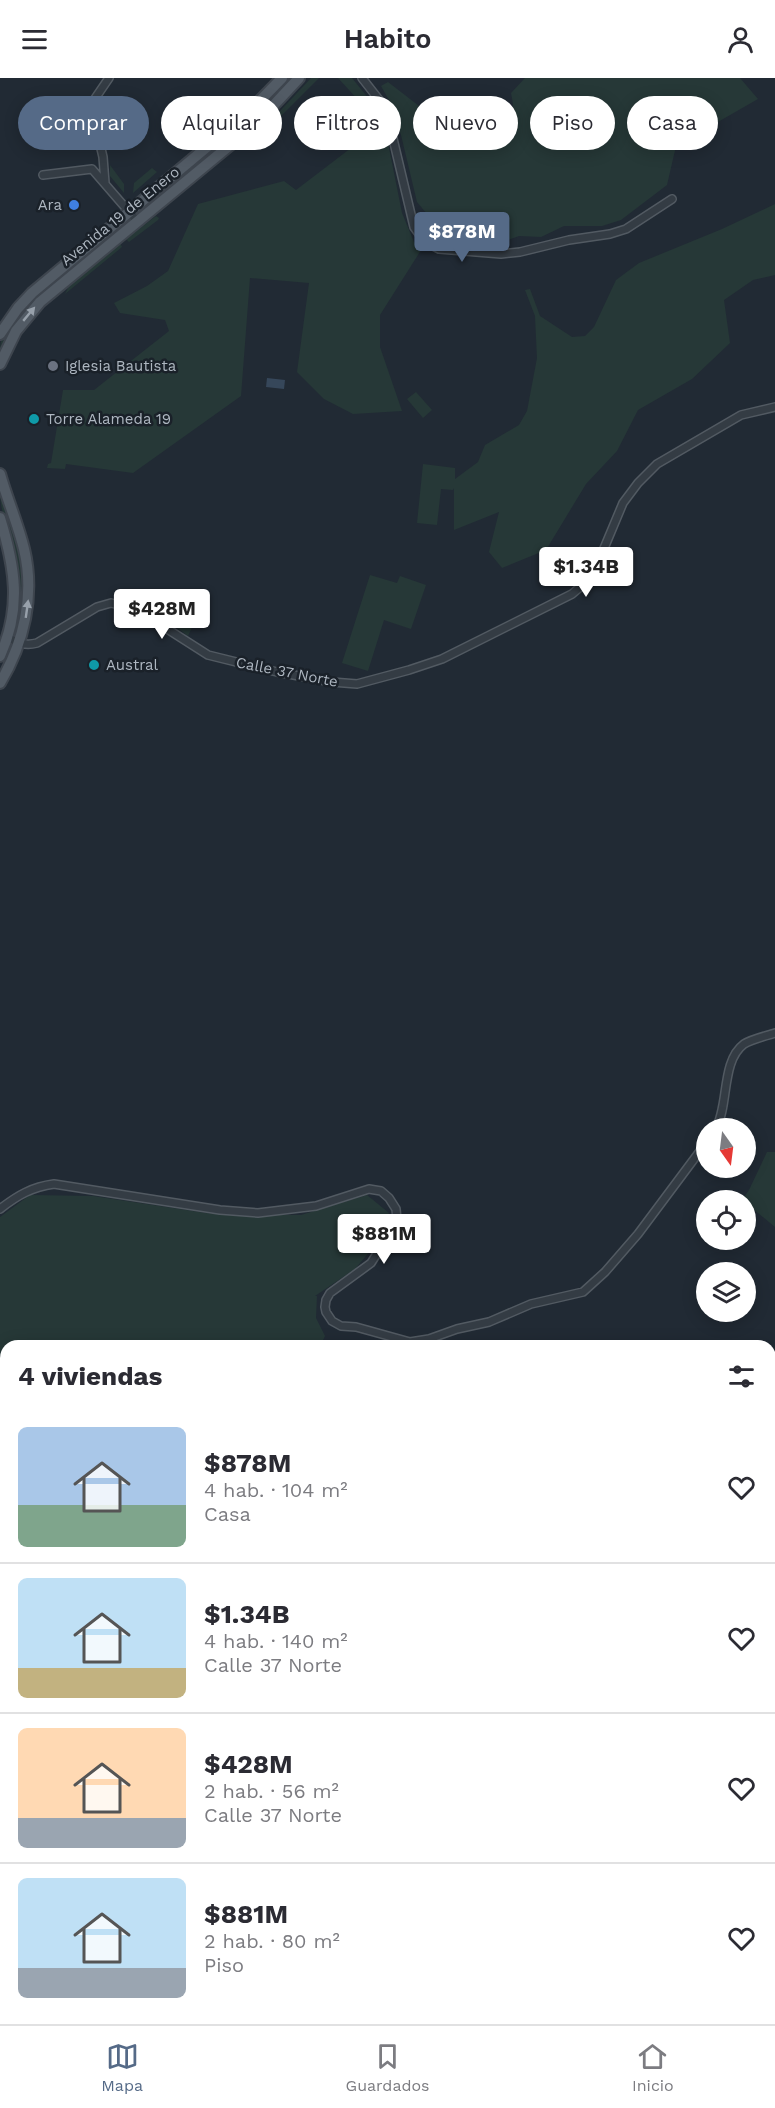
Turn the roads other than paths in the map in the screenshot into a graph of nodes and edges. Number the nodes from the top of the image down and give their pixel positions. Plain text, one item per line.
1 (109, 78) edge
2 (282, 78) edge
3 (299, 78) edge
4 (362, 78) edge
5 (43, 175) dead end
6 (105, 183) junction
7 (672, 199) dead end
8 (129, 211) junction
9 (137, 221) junction
10 (0, 334) edge
11 (0, 364) edge
12 (775, 407) edge
13 (0, 474) edge
14 (0, 518) edge
15 (7, 637) junction
16 (19, 643) junction
17 (0, 656) edge
18 (0, 683) edge
19 (775, 1033) edge
20 (720, 1118) edge
21 (696, 1156) edge
22 (0, 1209) edge
23 (404, 1340) edge
24 (423, 1340) edge

1 - 6 street
2 - 8 main road, Avenida 19 de Enero
3 - 9 main road, Avenida 19 de Enero
4 - 7 street
5 - 6 street
6 - 8 street
8 - 9 street
8 - 10 main road, Avenida 19 de Enero
11 -> 9 main road, Avenida 19 de Enero
12 - 16 street, Calle 37 Norte
16 -> 13 main road
14 - 15 main road
15 - 16 street
15 - 17 main road
16 - 18 main road
19 - 20 street
21 - 24 street
22 - 23 street

